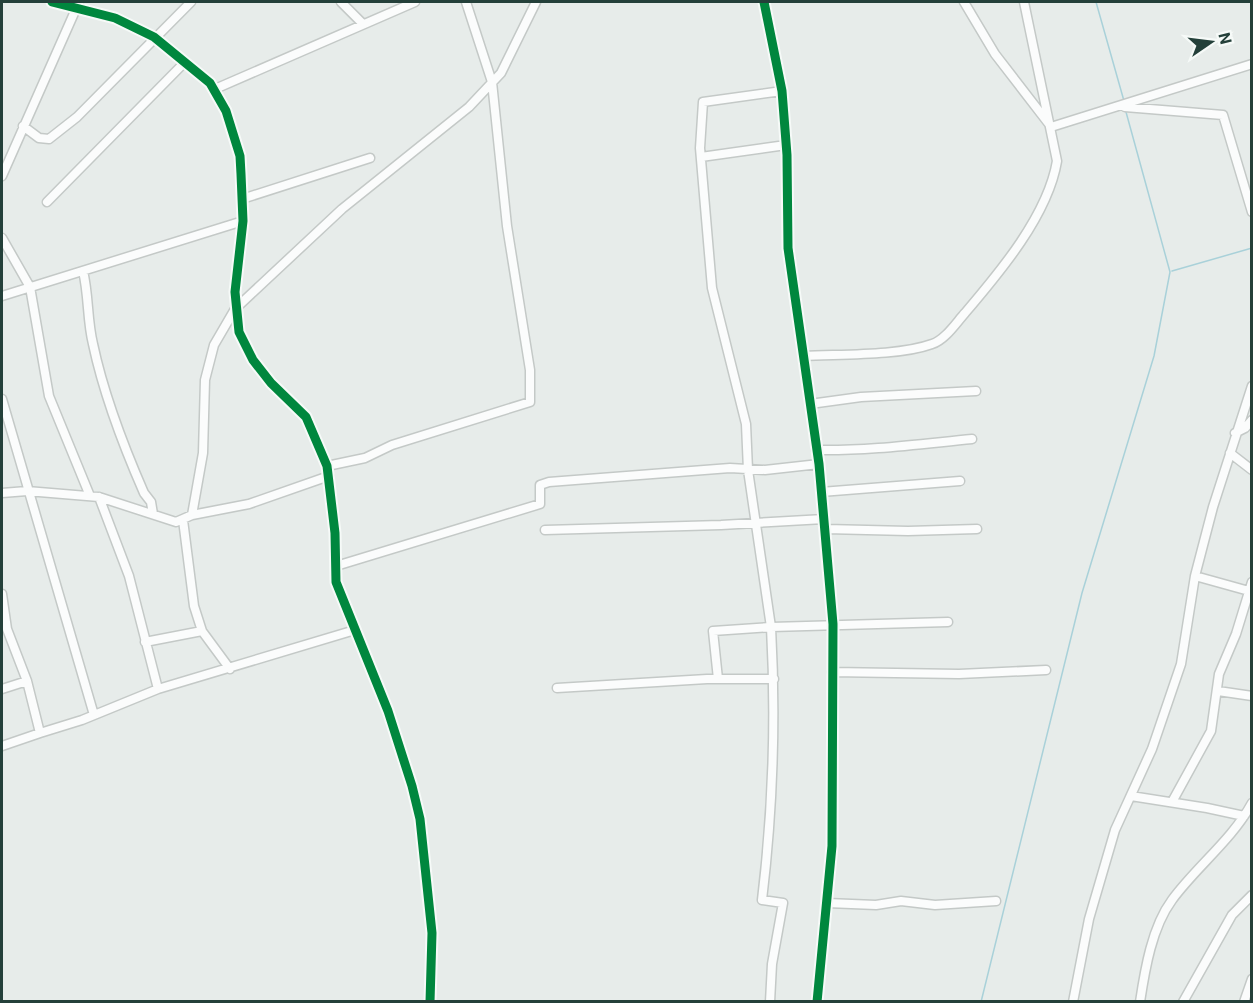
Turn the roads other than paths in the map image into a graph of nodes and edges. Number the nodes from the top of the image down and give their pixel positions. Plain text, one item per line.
1 (52, 2) edge
2 (191, 2) edge
3 (341, 2) edge
4 (415, 2) edge
5 (466, 2) edge
6 (536, 2) edge
7 (764, 2) edge
8 (964, 2) edge
9 (1024, 2) edge
10 (78, 5) edge
11 (362, 23) junction
12 (154, 37) junction
13 (185, 62) junction
14 (1251, 64) edge
15 (492, 82) junction
16 (215, 89) junction
17 (782, 92) junction
18 (1122, 107) junction
19 (23, 126) junction
20 (1052, 127) junction
21 (786, 145) junction
22 (701, 157) junction
23 (370, 158) dead end
24 (2, 177) edge
25 (242, 199) junction
26 (47, 202) dead end
27 (1251, 212) edge
28 (243, 221) junction
29 (2, 238) edge
30 (83, 271) junction
31 (30, 287) junction
32 (2, 296) edge
33 (235, 309) junction
34 (804, 356) junction
35 (1251, 386) edge
36 (976, 390) dead end
37 (2, 399) edge
38 (810, 404) junction
39 (1251, 420) edge
40 (1235, 433) junction
41 (972, 439) dead end
42 (816, 450) junction
43 (1230, 453) junction
44 (819, 464) junction
45 (327, 466) junction
46 (748, 470) junction
47 (1251, 470) edge
48 (329, 476) junction
49 (960, 481) dead end
50 (27, 491) junction
51 (821, 492) junction
52 (2, 493) edge
53 (95, 496) junction
54 (153, 514) junction
55 (192, 515) junction
56 (824, 519) junction
57 (183, 520) junction
58 (756, 524) junction
59 (977, 528) dead end
60 (825, 529) junction
61 (545, 530) dead end
62 (336, 566) junction
63 (1195, 576) junction
64 (1250, 586) edge
65 (2, 594) edge
66 (948, 622) dead end
67 (832, 624) junction
68 (771, 627) junction
69 (355, 630) junction
70 (202, 631) junction
71 (145, 642) junction
72 (230, 669) junction
73 (1046, 670) dead end
74 (832, 672) junction
75 (718, 679) junction
76 (774, 679) junction
77 (27, 681) junction
78 (2, 688) edge
79 (557, 688) dead end
80 (158, 689) junction
81 (1218, 691) junction
82 (1251, 696) edge
83 (94, 715) junction
84 (40, 733) junction
85 (2, 746) edge
86 (1131, 796) junction
87 (1172, 802) junction
88 (1251, 803) edge
89 (1244, 816) junction
90 (1251, 895) edge
91 (996, 901) dead end
92 (827, 903) junction
93 (1251, 979) edge
94 (430, 1002) edge
95 (770, 1002) edge
96 (817, 1002) edge
97 (1073, 1002) edge
98 (1140, 1002) edge
99 (1183, 1002) edge
100 (1244, 1002) edge

1 - 10 street
2 - 12 street
3 - 11 street
4 - 11 street
5 - 15 street
6 - 15 street
7 - 17 street
8 - 20 street
9 - 20 street
10 - 12 street
10 - 19 street
11 - 16 street
12 - 13 street
12 - 19 street
13 - 16 street
13 - 26 street
14 - 18 street
15 - 33 street
15 - 45 street
16 - 25 street
17 - 21 street
17 - 22 street
18 - 20 street
18 - 27 street
19 - 24 street
20 - 34 street
21 - 22 street
21 - 34 street
22 - 46 street
23 - 25 street
25 - 28 street
28 - 30 street
28 - 33 street
29 - 31 street
30 - 31 street
30 - 54 street
31 - 32 street
31 - 53 street
33 - 45 street
33 - 55 street
34 - 38 street
35 - 40 street
36 - 38 street
37 - 50 street
38 - 42 street
39 - 40 street
40 - 43 street
41 - 42 street
42 - 44 street
43 - 47 street
43 - 63 street
44 - 46 street
44 - 51 street
45 - 48 street
46 - 58 street
46 - 62 street
48 - 55 street
48 - 62 street
49 - 51 street
50 - 52 street
50 - 53 street
50 - 83 street
51 - 56 street
53 - 54 street
53 - 71 street
54 - 57 street
55 - 57 street
56 - 58 street
56 - 60 street
57 - 70 street
58 - 61 street
58 - 68 street
59 - 60 street
60 - 67 street
62 - 69 street
63 - 64 street
63 - 86 street
64 - 81 street
65 - 77 street
66 - 67 street
67 - 68 street
67 - 74 street
68 - 75 street
68 - 76 street
69 - 72 street
69 - 94 street
70 - 71 street
70 - 72 street
71 - 80 street
72 - 80 street
73 - 74 street
74 - 92 street
75 - 76 street
75 - 79 street
76 - 95 street
77 - 78 street
77 - 84 street
80 - 83 street
81 - 82 street
81 - 87 street
83 - 84 street
84 - 85 street
86 - 87 street
86 - 97 street
87 - 89 street
88 - 89 street
89 - 98 street
90 - 99 street
91 - 92 street
92 - 96 street
93 - 100 street

